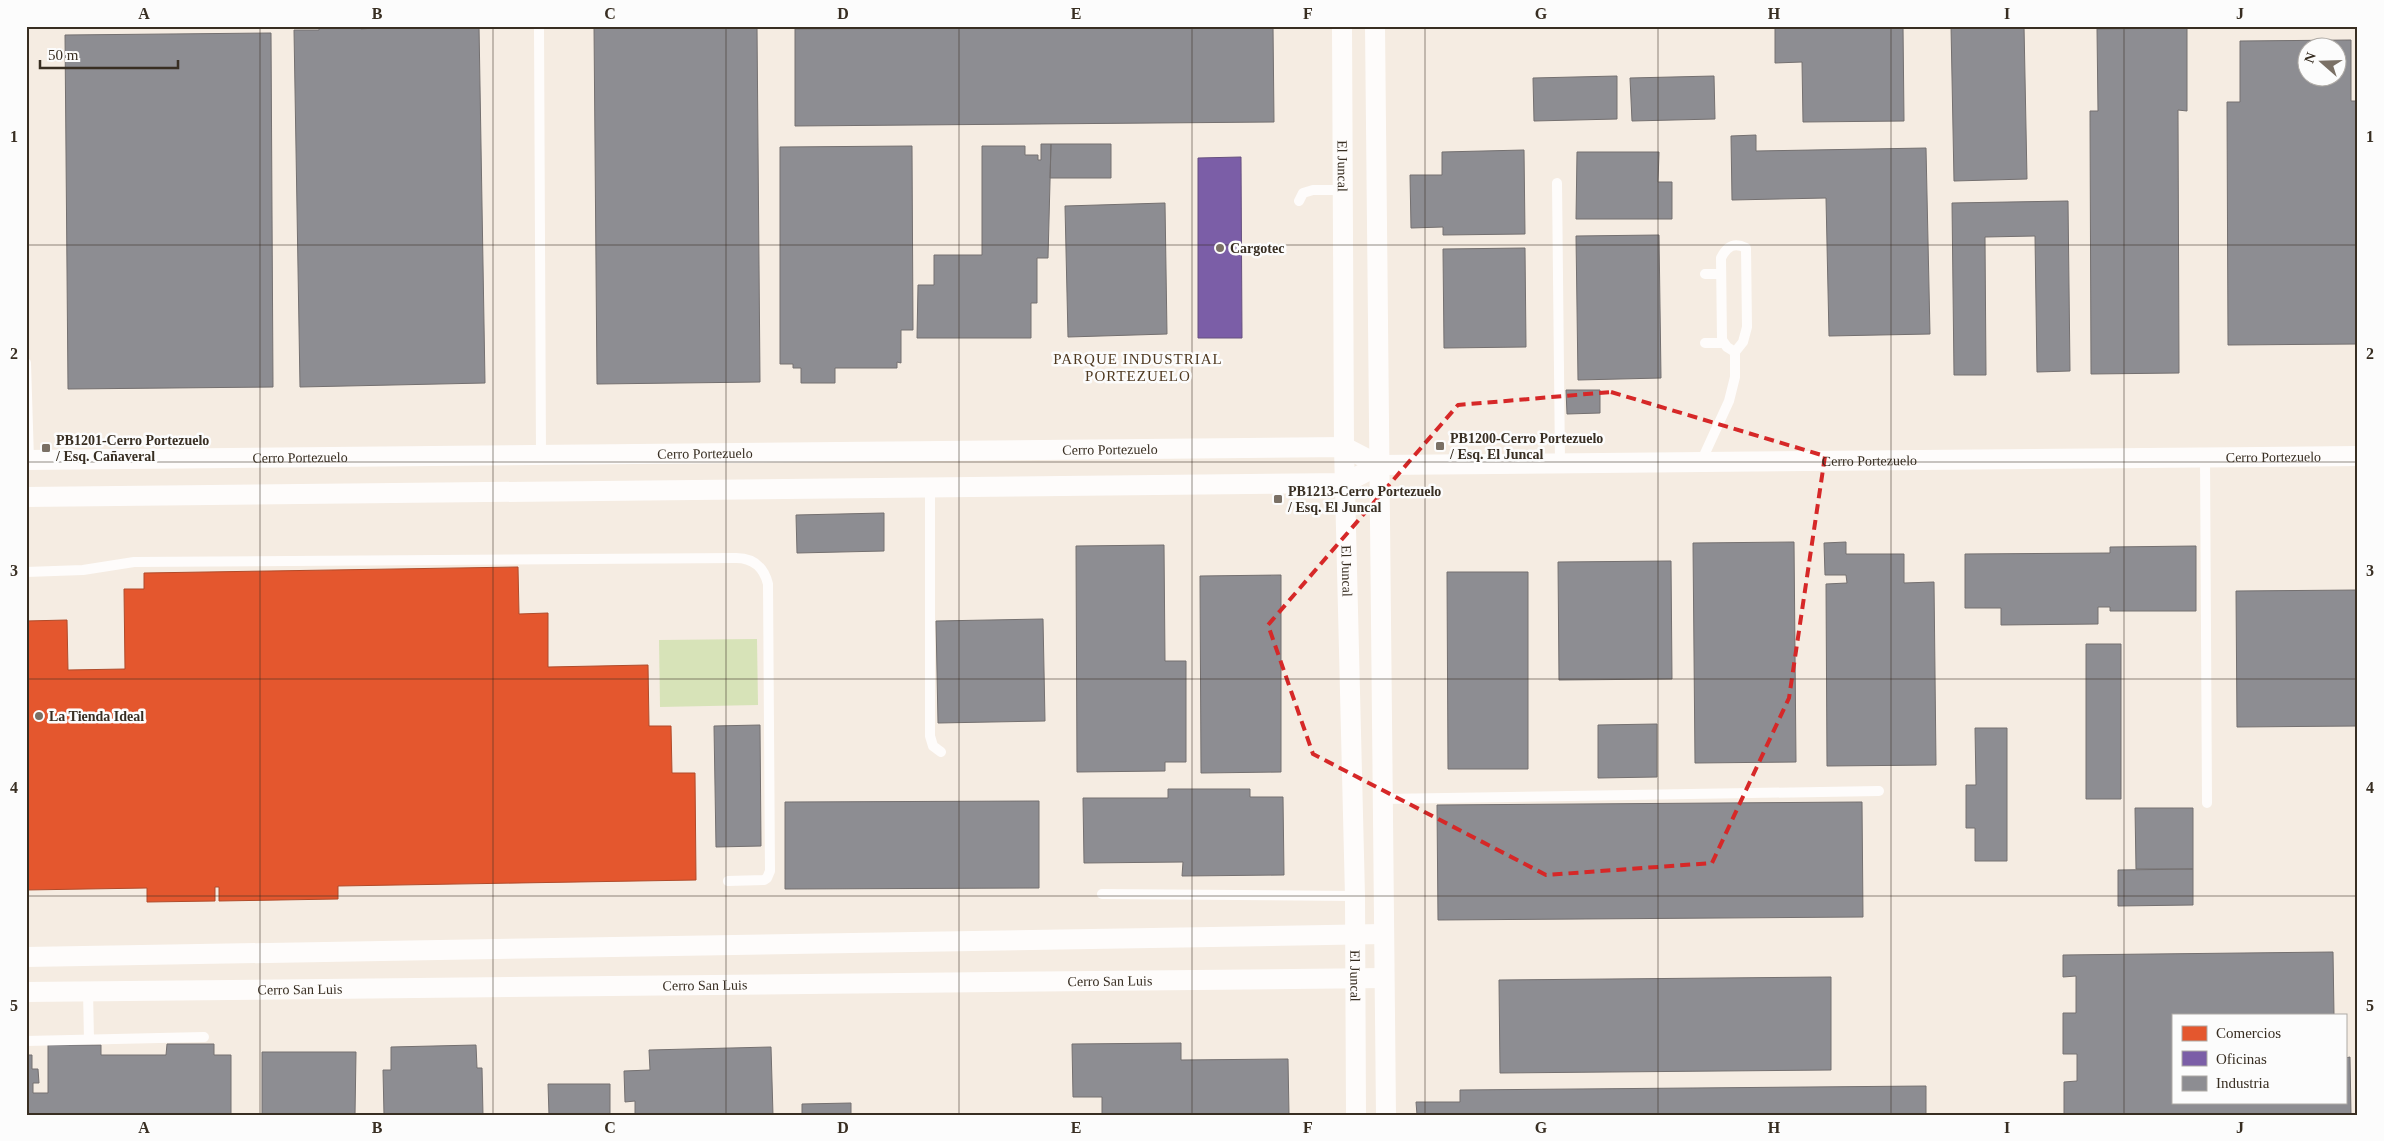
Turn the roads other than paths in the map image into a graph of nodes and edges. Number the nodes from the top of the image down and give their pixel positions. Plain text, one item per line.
1 (539, 26) edge
2 (1342, 26) edge
3 (1375, 26) edge
4 (1557, 184) dead end
5 (1345, 190) junction
6 (1299, 201) dead end
7 (1705, 274) dead end
8 (1721, 274) junction
9 (1705, 343) dead end
10 (1724, 343) junction
11 (1736, 352) junction
12 (26, 364) edge
13 (1344, 447) junction
14 (542, 455) junction
15 (2358, 456) edge
16 (2205, 457) junction
17 (27, 460) edge
18 (1701, 462) junction
19 (1560, 463) junction
20 (1379, 465) junction
21 (1345, 483) junction
22 (930, 487) junction
23 (26, 496) edge
24 (26, 572) edge
25 (941, 752) dead end
26 (1879, 791) dead end
27 (1382, 799) junction
28 (2207, 803) dead end
29 (728, 881) dead end
30 (1102, 894) dead end
31 (1355, 896) junction
32 (1355, 934) junction
33 (1383, 934) junction
34 (26, 957) edge
35 (1356, 978) junction
36 (1383, 978) junction
37 (88, 991) junction
38 (26, 992) edge
39 (204, 1037) dead end
40 (89, 1039) junction
41 (26, 1041) edge
42 (1356, 1115) edge
43 (1386, 1115) edge

1 - 14 lane
2 - 5 street, El Juncal
3 - 20 street, El Juncal
4 - 19 lane
5 - 6 lane
5 - 13 street, El Juncal
7 - 8 lane
8 - 10 lane
8 - 11 lane
9 - 10 lane
10 - 11 lane
11 - 18 lane
12 - 17 lane
13 - 14 street, Cerro Portezuelo
13 - 20 street, Cerro Portezuelo
13 - 21 street, El Juncal
14 - 17 street, Cerro Portezuelo
15 - 16 street, Cerro Portezuelo
16 - 18 street, Cerro Portezuelo
16 - 28 lane
18 - 19 street, Cerro Portezuelo
19 - 20 street, Cerro Portezuelo
20 - 21 street, Cerro Portezuelo
20 - 27 street, El Juncal
21 - 22 street, Cerro Portezuelo
21 - 31 street, El Juncal
22 - 23 street, Cerro Portezuelo
22 - 25 lane
24 - 29 lane
26 - 27 lane
27 - 33 street, El Juncal
30 - 31 lane
31 - 32 street, El Juncal
32 - 33 street
32 - 34 street
32 - 35 street, El Juncal
33 - 36 street, El Juncal
35 - 36 street, Cerro San Luis
35 - 37 street, Cerro San Luis
35 - 42 street, El Juncal
36 - 43 street, El Juncal
37 - 38 street, Cerro San Luis
37 - 40 lane
39 - 40 lane
40 - 41 lane

